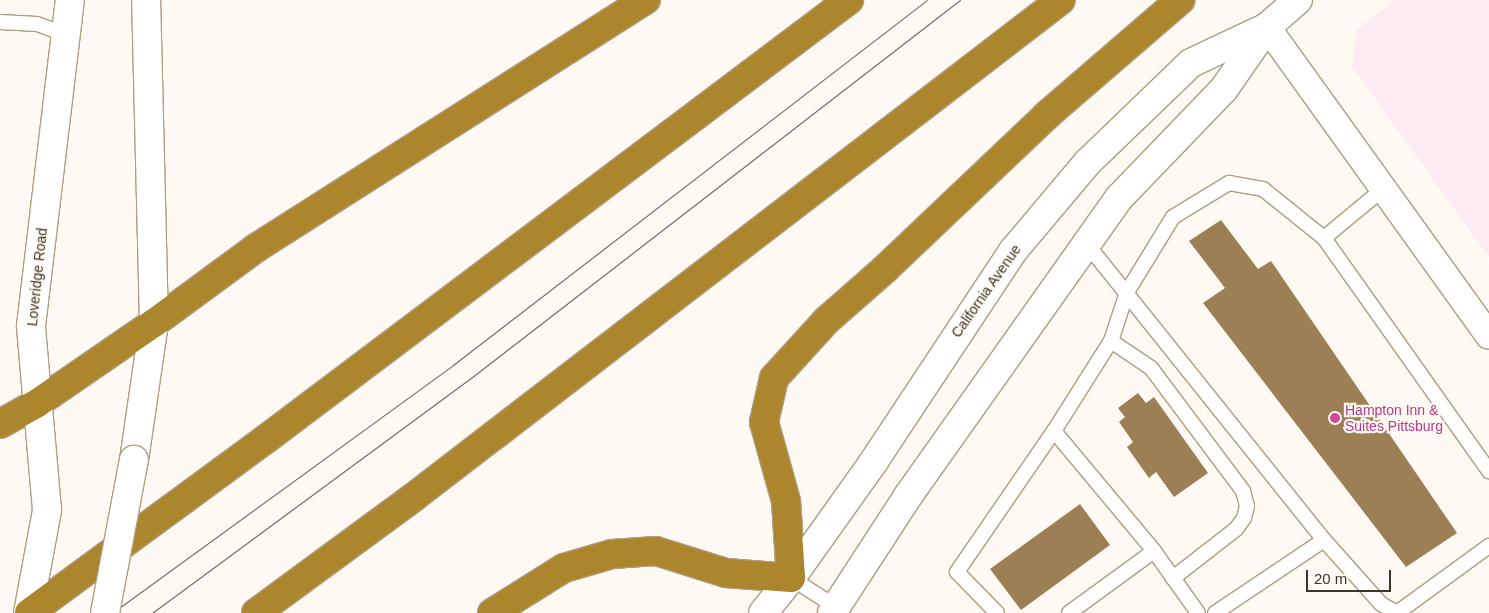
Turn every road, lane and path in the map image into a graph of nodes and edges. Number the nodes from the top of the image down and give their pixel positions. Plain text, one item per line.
1 (70, 0) edge
2 (146, 0) edge
3 (646, 0) edge
4 (849, 0) edge
5 (1061, 0) edge
6 (1180, 0) edge
7 (1298, 0) edge
8 (0, 22) edge
9 (1267, 27) junction
10 (65, 34) junction
11 (1383, 189) junction
12 (1324, 238) junction
13 (1086, 243) junction
14 (1127, 292) junction
15 (154, 323) junction
16 (1489, 336) edge
17 (1111, 341) junction
18 (36, 404) junction
19 (0, 424) edge
20 (1054, 431) junction
21 (1489, 471) edge
22 (1324, 540) junction
23 (1489, 546) edge
24 (1154, 551) junction
25 (792, 578) junction
26 (1172, 578) junction
27 (838, 611) edge
28 (1397, 612) edge
29 (29, 613) edge
30 (105, 613) edge
31 (256, 613) edge
32 (492, 613) edge
33 (763, 613) edge
34 (997, 613) edge
35 (1068, 613) edge
36 (1198, 613) edge
37 (1215, 613) edge

1 - 10 main road, Loveridge Road
2 - 15 main road
3 - 15 highway
4 - 29 highway
5 - 31 highway
6 - 25 highway
7 - 9 main road, California Avenue
8 - 10 lane
9 - 11 street
9 - 13 main road, California Avenue
9 - 25 main road, California Avenue
10 - 18 main road, Loveridge Road
11 - 12 lane
11 - 16 street
12 - 14 lane
12 - 21 lane
13 - 14 lane
13 - 27 main road, California Avenue
14 - 17 lane
14 - 22 lane
15 - 18 highway
15 - 30 main road, bridge
17 - 20 lane
17 - 26 lane
18 - 19 highway
18 - 29 main road, Loveridge Road
20 - 24 lane
20 - 34 lane
22 - 28 lane
22 - 37 lane
23 - 28 lane
24 - 26 lane
24 - 35 lane
25 - 27 lane
25 - 32 highway
25 - 33 main road, California Avenue
26 - 36 lane

